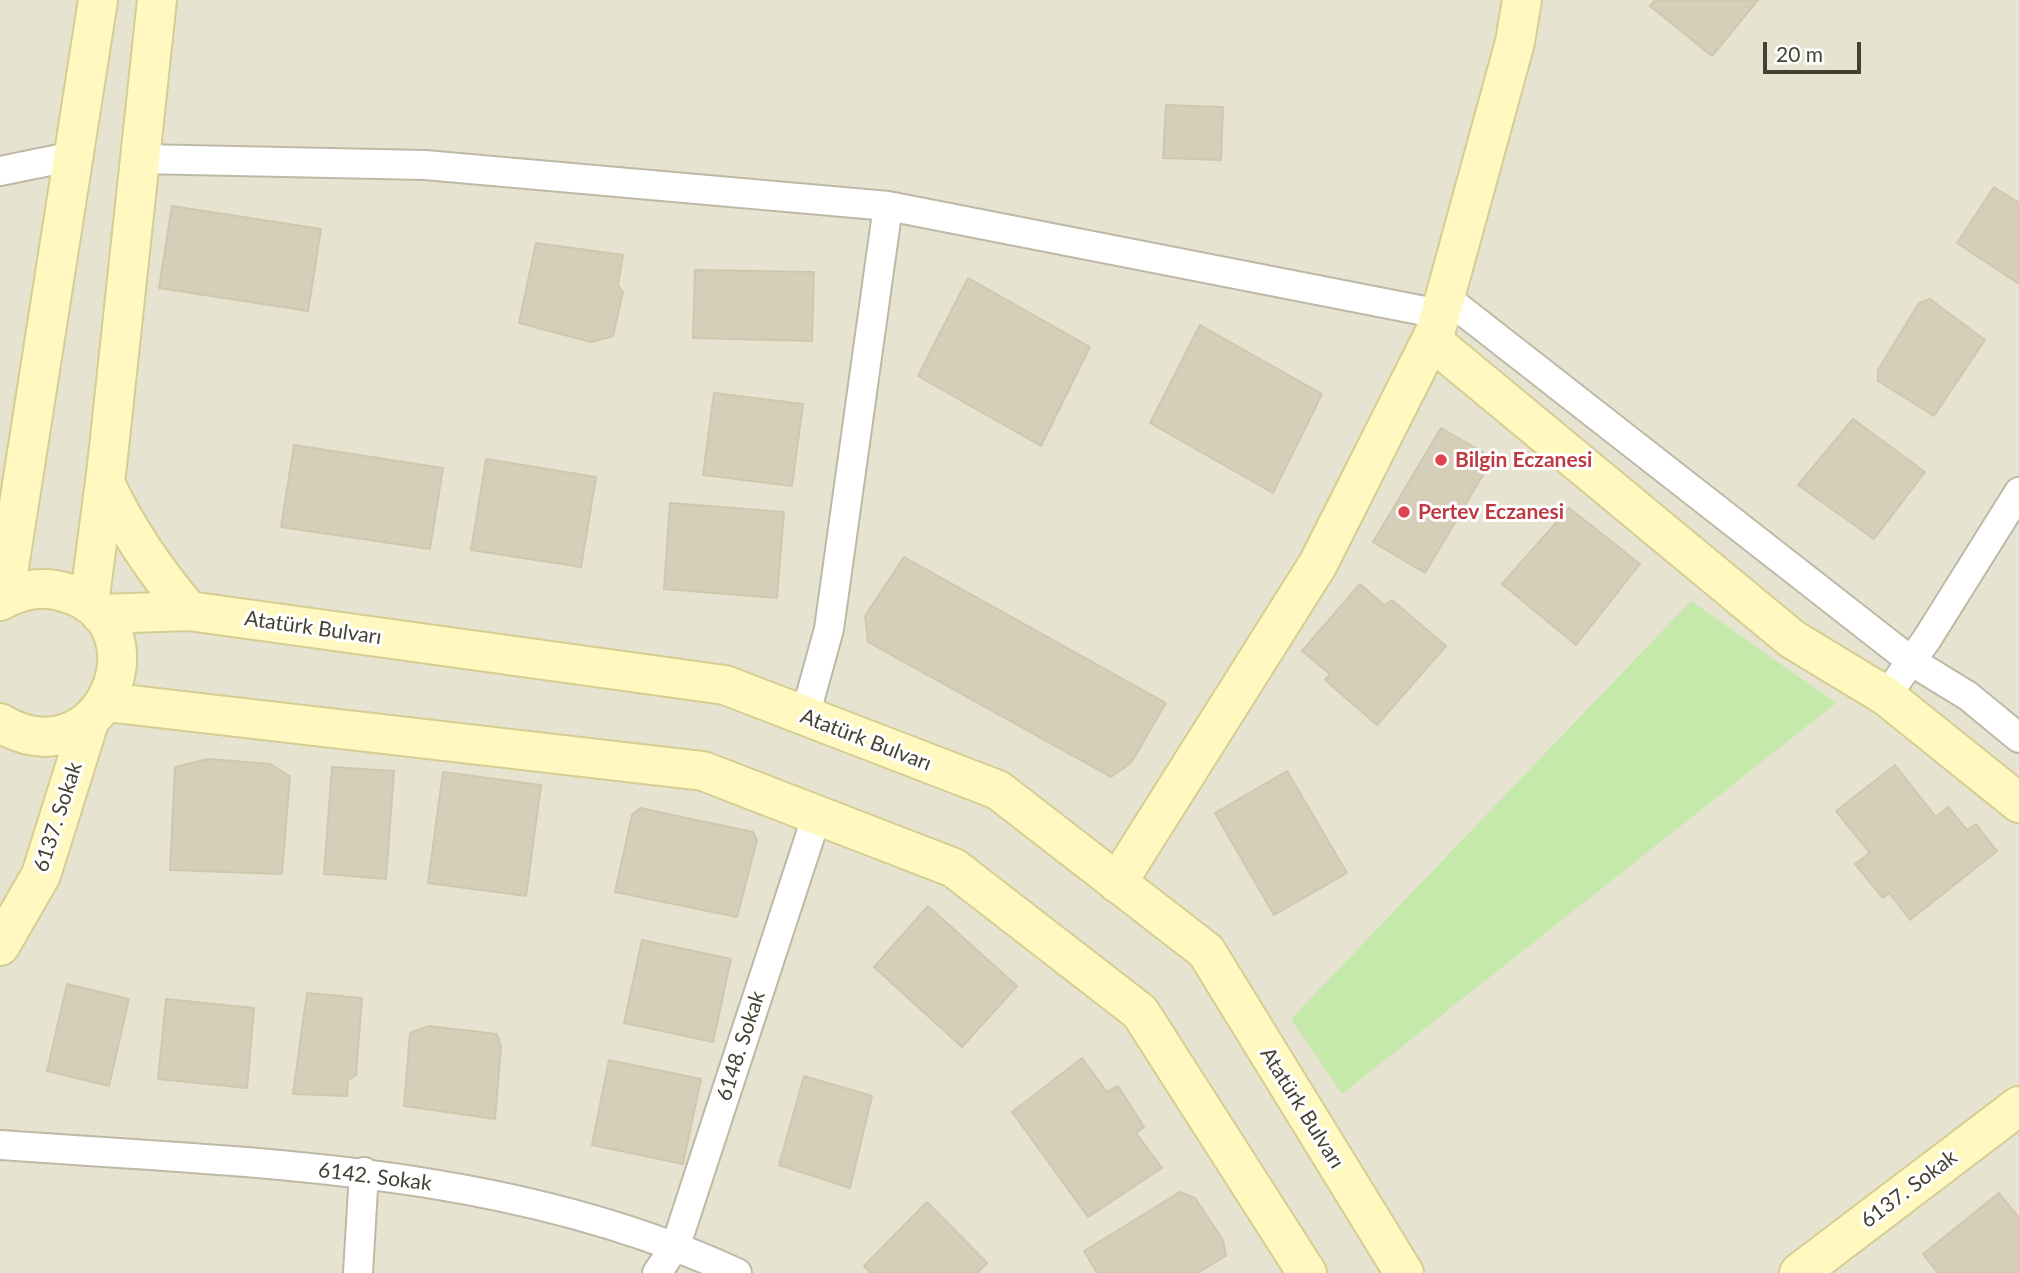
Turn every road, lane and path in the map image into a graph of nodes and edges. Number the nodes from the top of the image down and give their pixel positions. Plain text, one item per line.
1 (98, 0) edge
2 (158, 0) edge
3 (1522, 0) edge
4 (74, 156) junction
5 (140, 159) junction
6 (0, 171) edge
7 (888, 206) junction
8 (1439, 317) junction
9 (105, 483) junction
10 (2019, 492) edge
11 (12, 495) edge
12 (2, 600) edge
13 (94, 609) junction
14 (189, 611) junction
15 (1911, 661) junction
16 (1886, 696) junction
17 (98, 712) junction
18 (805, 716) junction
19 (0, 723) edge
20 (2019, 738) edge
21 (2019, 803) edge
22 (817, 815) junction
23 (1117, 883) junction
24 (0, 946) edge
25 (2019, 1105) edge
26 (0, 1145) edge
27 (364, 1172) junction
28 (676, 1245) junction
29 (358, 1273) edge
30 (657, 1273) edge
31 (737, 1273) edge
32 (1307, 1273) edge
33 (1404, 1273) edge
34 (1799, 1273) edge

1 - 4 main road
2 - 5 main road
3 - 8 main road
4 - 6 street
4 - 11 main road
5 - 7 street
5 - 9 main road
7 - 8 street
7 - 18 street
8 - 15 street
8 - 16 main road
8 - 23 main road
9 - 13 main road
9 - 14 main road
10 - 15 street
11 - 12 main road
12 - 13 main road
13 - 14 main road, Atatürk Bulvarı
13 - 17 main road, 6137. Sokak
14 - 18 main road, Atatürk Bulvarı
15 - 16 street
15 - 20 street
16 - 21 main road
17 - 19 main road
17 - 22 main road
17 - 24 main road, 6137. Sokak
18 - 23 main road, Atatürk Bulvarı
22 - 28 street, 6148. Sokak
22 - 32 main road
23 - 33 main road, Atatürk Bulvarı
25 - 34 main road, 6137. Sokak
26 - 27 street, 6142. Sokak
27 - 28 street, 6142. Sokak
27 - 29 street
28 - 30 street, 6148. Sokak
28 - 31 street, 6142. Sokak

